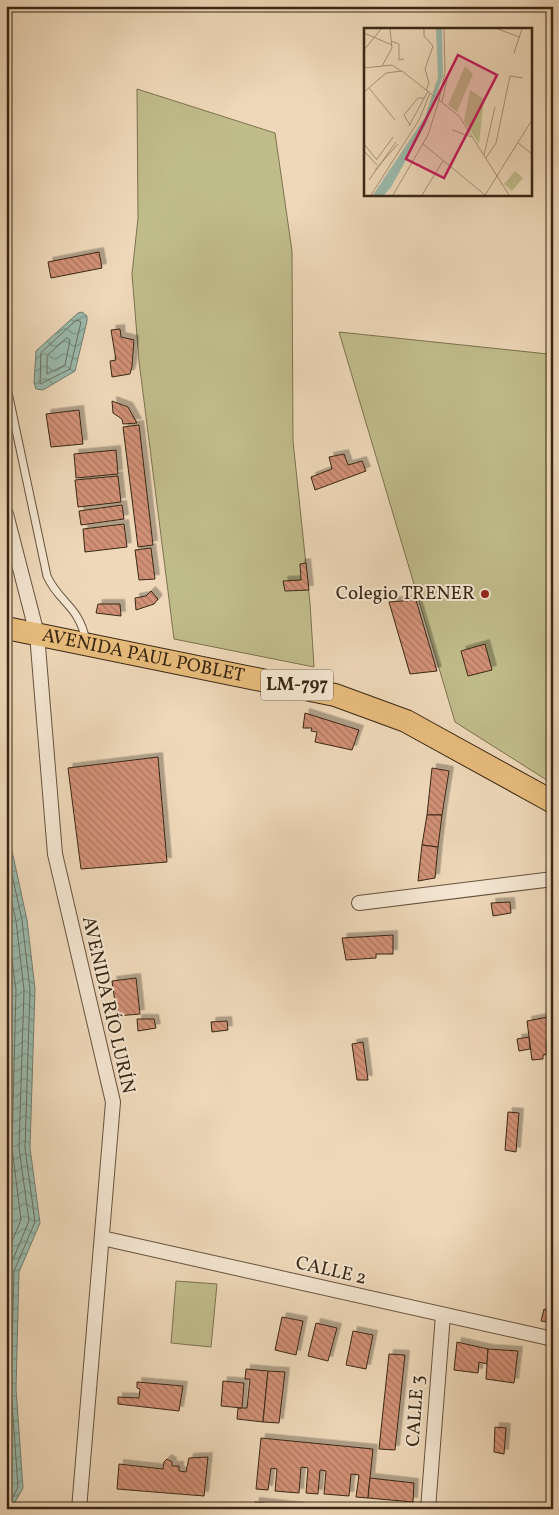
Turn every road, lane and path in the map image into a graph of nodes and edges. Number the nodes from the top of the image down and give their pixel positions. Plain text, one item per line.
1 (6, 383) edge
2 (6, 514) edge
3 (21, 631) edge
4 (86, 644) junction
5 (553, 802) edge
6 (553, 879) edge
7 (359, 903) dead end
8 (102, 1238) junction
9 (442, 1315) junction
10 (553, 1339) edge
11 (79, 1509) edge
12 (428, 1509) edge

1 - 4 lane
2 - 3 street, AVENIDA RÍO LURÍN
3 - 4 main road, AVENIDA PAUL POBLET / LM-797
3 - 8 street, AVENIDA RÍO LURÍN
4 - 5 main road, AVENIDA PAUL POBLET / LM-797
6 - 7 street
8 - 9 street, CALLE 2
8 - 11 street, AVENIDA RÍO LURÍN
9 - 10 street, CALLE 2
9 - 12 street, CALLE 3

